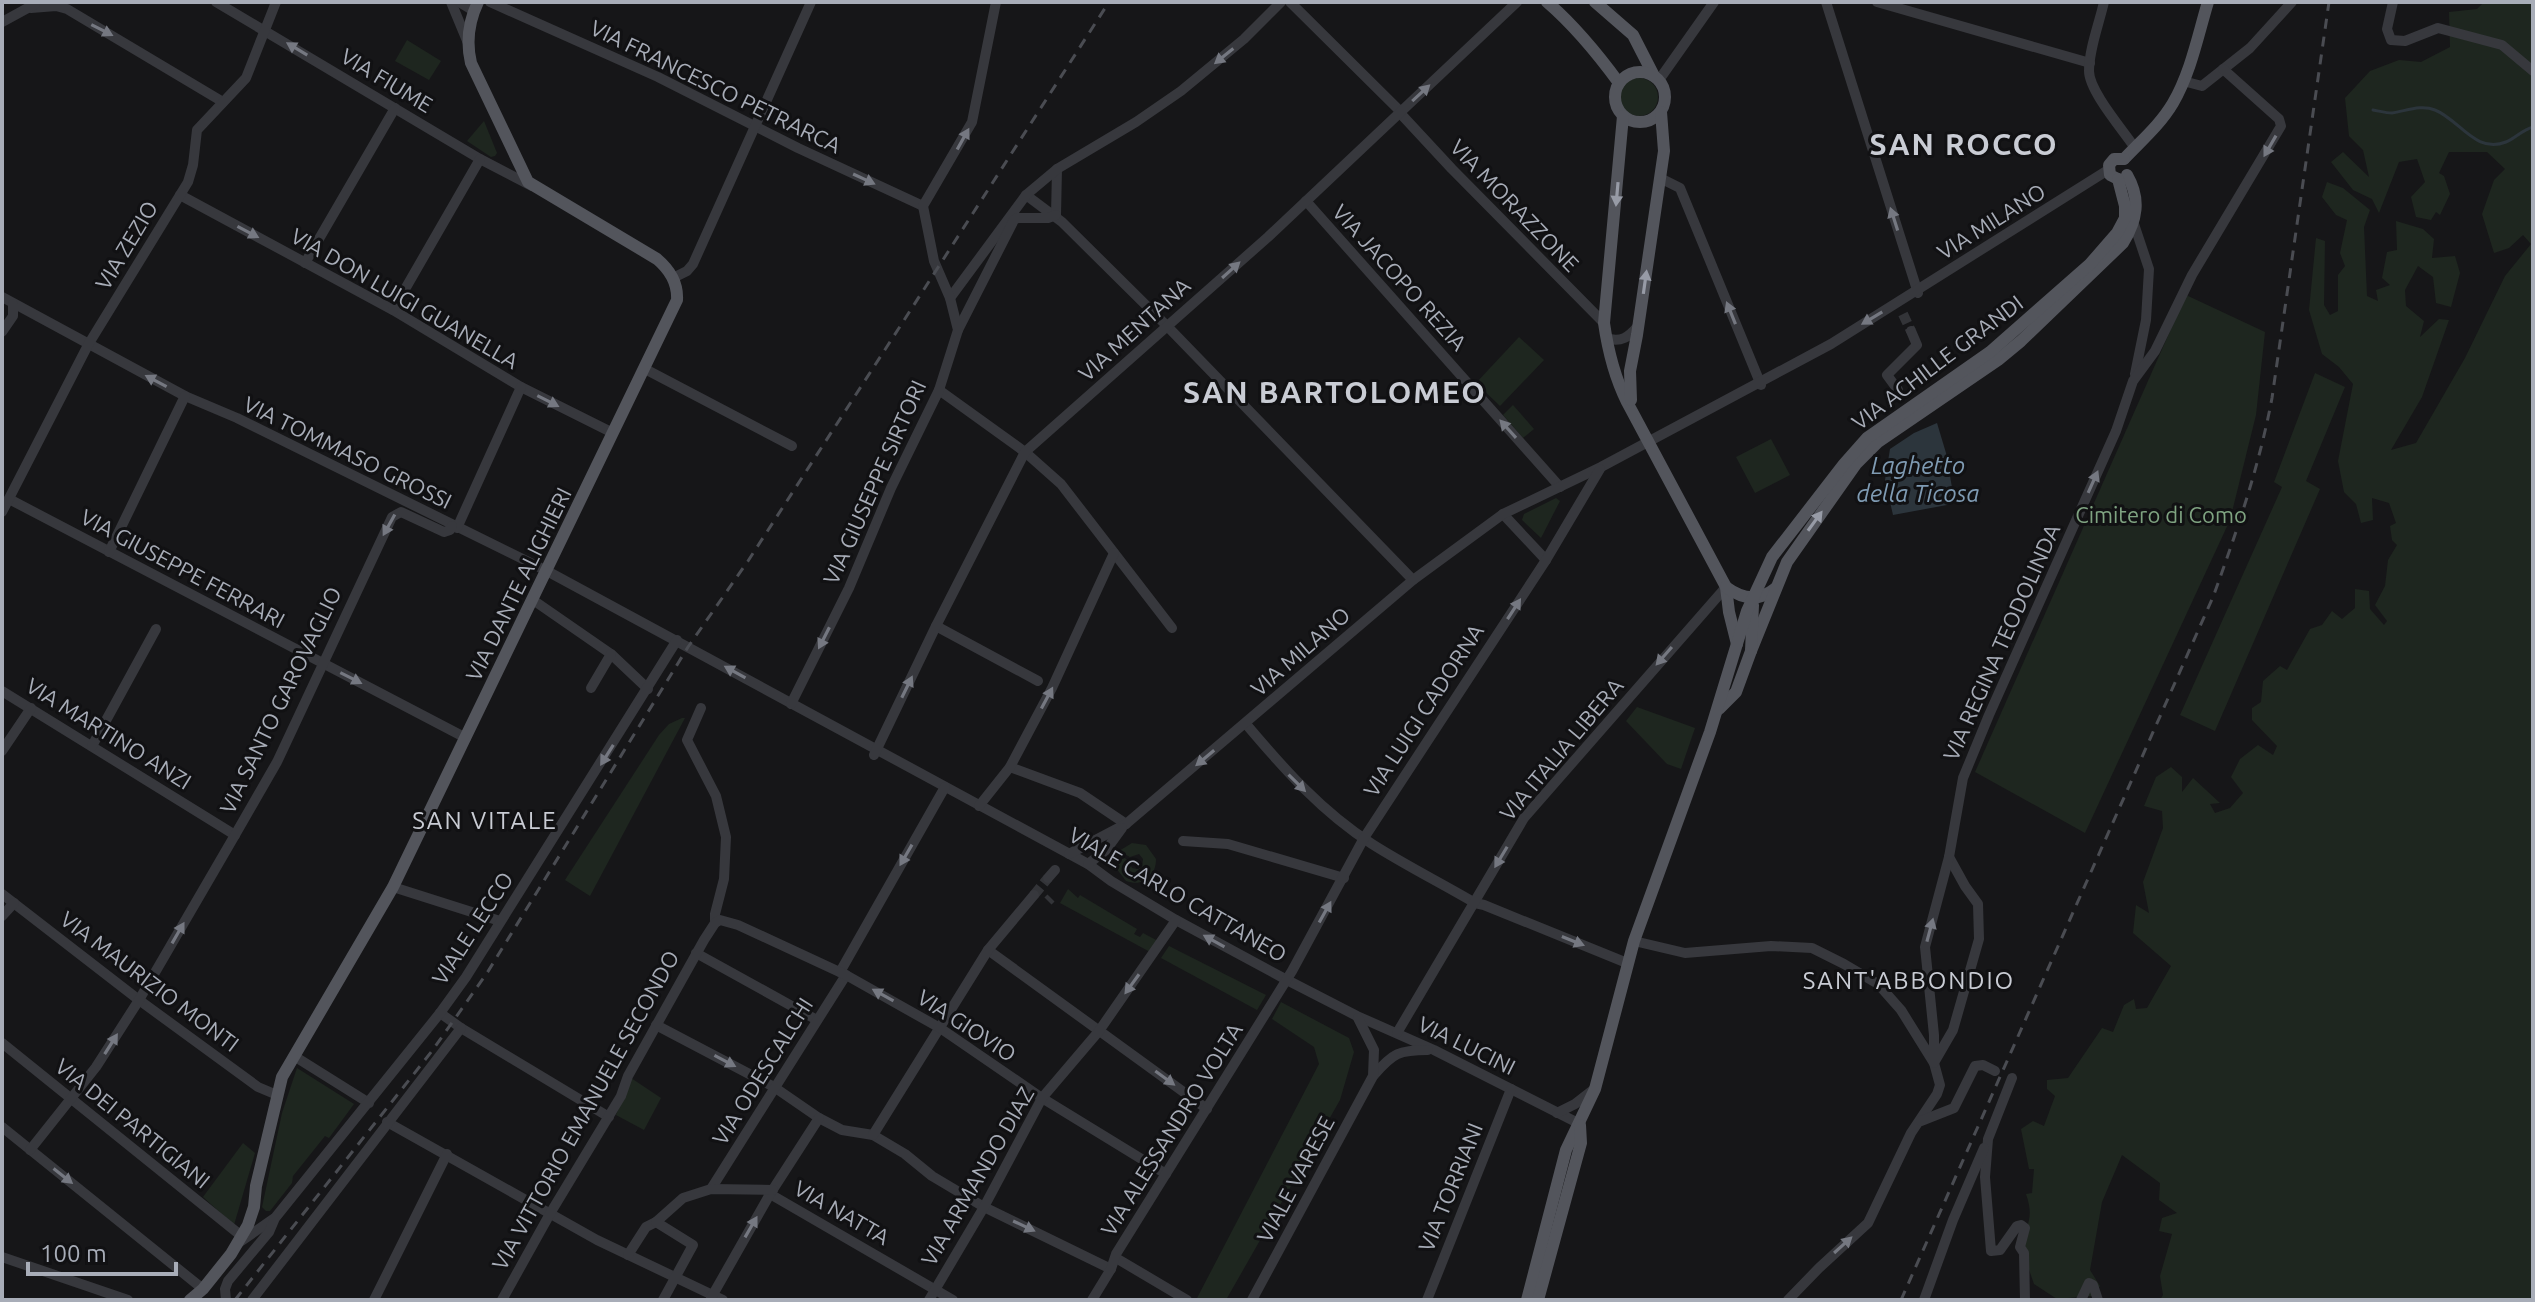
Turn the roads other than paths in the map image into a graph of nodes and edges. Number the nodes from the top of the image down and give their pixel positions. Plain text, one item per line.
1 (216, 2) edge
2 (276, 2) edge
3 (451, 2) edge
4 (459, 2) edge
5 (490, 2) edge
6 (811, 2) edge
7 (996, 2) edge
8 (1281, 2) edge
9 (1290, 2) edge
10 (1517, 2) edge
11 (1547, 2) edge
12 (1595, 2) edge
13 (1714, 2) edge
14 (1826, 2) edge
15 (1877, 2) edge
16 (2104, 2) edge
17 (2208, 2) edge
18 (2292, 2) edge
19 (2393, 2) edge
20 (34, 5) edge
21 (476, 6) edge
22 (2, 22) edge
23 (264, 30) junction
24 (468, 43) junction
25 (2090, 63) junction
26 (2223, 69) junction
27 (2533, 71) edge
28 (1656, 78) junction
29 (2183, 81) junction
30 (1619, 83) junction
31 (223, 102) junction
32 (395, 108) junction
33 (1400, 112) junction
34 (1661, 112) junction
35 (1623, 116) junction
36 (755, 126) junction
37 (2135, 148) junction
38 (517, 159) junction
39 (2124, 159) junction
40 (485, 162) junction
41 (1057, 169) junction
42 (2114, 174) junction
43 (1660, 178) junction
44 (533, 187) junction
45 (180, 195) junction
46 (1026, 195) junction
47 (1306, 201) junction
48 (923, 206) junction
49 (1056, 215) junction
50 (2134, 224) junction
51 (305, 263) junction
52 (673, 278) junction
53 (1918, 292) junction
54 (2, 297) edge
55 (950, 298) junction
56 (1898, 303) junction
57 (13, 304) junction
58 (393, 310) junction
59 (1903, 314) tunnel mouth
60 (1604, 323) junction
61 (1167, 326) junction
62 (1638, 326) junction
63 (958, 330) junction
64 (1911, 331) dead end
65 (2, 332) edge
66 (1606, 338) junction
67 (88, 345) junction
68 (645, 369) junction
69 (2133, 381) junction
70 (1760, 384) junction
71 (521, 387) junction
72 (939, 390) junction
73 (1898, 390) dead end
74 (185, 396) junction
75 (1634, 415) junction
76 (613, 433) junction
77 (1647, 441) junction
78 (792, 446) dead end
79 (1025, 452) junction
80 (1601, 467) junction
81 (1560, 487) junction
82 (9, 499) junction
83 (2, 512) edge
84 (1503, 514) junction
85 (454, 527) junction
86 (109, 552) junction
87 (1114, 553) junction
88 (1546, 560) junction
89 (547, 571) junction
90 (1413, 580) junction
91 (1726, 587) junction
92 (1776, 588) junction
93 (1752, 598) junction
94 (533, 600) junction
95 (936, 626) junction
96 (1172, 628) dead end
97 (156, 629) dead end
98 (677, 640) junction
99 (1737, 644) junction
100 (1751, 651) junction
101 (611, 654) junction
102 (323, 664) junction
103 (1038, 681) dead end
104 (591, 688) dead end
105 (648, 689) junction
106 (2, 691) edge
107 (791, 704) junction
108 (31, 708) junction
109 (701, 708) dead end
110 (1718, 710) junction
111 (1246, 724) junction
112 (466, 738) junction
113 (92, 746) junction
114 (2, 751) edge
115 (875, 754) junction
116 (1010, 767) junction
117 (945, 787) junction
118 (979, 806) junction
119 (1126, 824) junction
120 (235, 835) junction
121 (1364, 838) junction
122 (1187, 841) dead end
123 (1103, 852) junction
124 (1069, 854) junction
125 (1949, 857) junction
126 (1088, 864) junction
127 (1344, 878) junction
128 (1111, 881) junction
129 (393, 887) junction
130 (2, 894) edge
131 (1034, 895) tunnel mouth
132 (14, 903) junction
133 (1475, 903) junction
134 (2, 916) edge
135 (1176, 920) junction
136 (500, 921) junction
137 (715, 923) junction
138 (1634, 941) junction
139 (988, 950) junction
140 (696, 953) junction
141 (1627, 963) junction
142 (843, 973) junction
143 (1287, 980) junction
144 (139, 1000) junction
145 (440, 1013) junction
146 (1357, 1016) junction
147 (817, 1020) junction
148 (656, 1025) junction
149 (461, 1028) junction
150 (940, 1028) junction
151 (1099, 1031) junction
152 (1397, 1033) junction
153 (2, 1043) edge
154 (1434, 1050) junction
155 (294, 1056) junction
156 (1934, 1063) junction
157 (1990, 1068) dead end
158 (1373, 1076) junction
159 (2012, 1078) dead end
160 (774, 1087) junction
161 (1511, 1089) junction
162 (1595, 1089) junction
163 (277, 1095) junction
164 (1042, 1098) junction
165 (71, 1099) junction
166 (369, 1103) junction
167 (1207, 1109) junction
168 (1557, 1113) junction
169 (609, 1117) junction
170 (819, 1118) junction
171 (387, 1122) junction
172 (1919, 1122) junction
173 (1580, 1124) junction
174 (2, 1127) edge
175 (873, 1135) junction
176 (1988, 1139) junction
177 (30, 1150) junction
178 (447, 1154) junction
179 (1166, 1174) junction
180 (711, 1189) junction
181 (771, 1192) junction
182 (984, 1207) junction
183 (551, 1212) junction
184 (275, 1218) junction
185 (656, 1222) junction
186 (238, 1239) junction
187 (628, 1255) junction
188 (2, 1257) edge
189 (1114, 1264) junction
190 (677, 1277) junction
191 (203, 1289) junction
192 (935, 1289) junction
193 (715, 1298) edge
194 (254, 1299) edge
195 (128, 1300) edge
196 (190, 1300) edge
197 (225, 1300) edge
198 (374, 1300) edge
199 (502, 1300) edge
200 (663, 1300) edge
201 (929, 1300) edge
202 (953, 1300) edge
203 (1092, 1300) edge
204 (1187, 1300) edge
205 (1252, 1300) edge
206 (1427, 1300) edge
207 (1527, 1300) edge
208 (1538, 1300) edge
209 (1788, 1300) edge
210 (1924, 1300) edge
211 (2025, 1300) edge
212 (2081, 1300) edge
213 (2098, 1300) edge

1 - 23 street, VIA FIUME
2 - 23 street, VIA ZEZIO
3 - 24 street
4 - 21 street
5 - 36 street, VIA FRANCESCO PETRARCA
6 - 36 street
48 -> 7 street
8 -> 41 street
9 - 33 street, VIA MORAZZONE
33 -> 10 street, VIA MENTANA
11 - 30 main road
12 - 28 main road
13 - 28 street
53 -> 14 street
15 - 25 street
16 - 25 street
17 - 29 main road
18 - 26 street
19 - 27 street
20 - 22 street
20 -> 31 street
21 - 24 main road
23 - 31 street, VIA ZEZIO
32 -> 23 street, VIA FIUME
24 - 38 main road
25 - 37 street
26 - 29 street
26 -> 69 street, VIA REGINA TEODOLINDA
28 - 30 main road
28 - 34 main road
29 - 37 main road
30 - 35 main road
31 - 45 street, VIA ZEZIO
32 - 40 street, VIA FIUME
32 - 51 street
33 - 47 street, VIA MENTANA
33 - 60 street, VIA MORAZZONE
34 - 35 main road
34 - 43 main road
35 -> 60 main road
36 -> 48 street, VIA FRANCESCO PETRARCA
36 - 52 street
37 - 39 main road
38 - 40 street
38 - 44 main road
39 - 42 main road
39 - 42 main road
40 - 44 street, VIA FIUME
40 - 58 street
41 - 46 street
41 - 49 street
42 - 50 main road
42 - 53 street, VIA MILANO
42 - 93 main road, VIA ACHILLE GRANDI
62 -> 43 main road
70 -> 43 street
44 - 52 main road
45 -> 51 street, VIA DON LUIGI GUANELLA
45 - 67 street, VIA ZEZIO
46 - 49 street
46 - 55 street
61 -> 47 street, VIA MENTANA
81 -> 47 street, VIA JACOPO REZIA
48 - 55 street
49 - 61 street
49 - 63 street, VIA GIUSEPPE SIRTORI
50 - 69 street
92 -> 50 main road, VIA ACHILLE GRANDI
51 - 58 street, VIA DON LUIGI GUANELLA
52 - 68 main road, VIA DANTE ALIGHIERI
53 - 56 street, VIA MILANO
54 - 57 street, VIA TOMMASO GROSSI
55 - 63 street
56 - 59 street
56 -> 70 street, VIA MILANO
57 - 65 street
57 - 67 street, VIA TOMMASO GROSSI
58 - 71 street, VIA DON LUIGI GUANELLA
60 - 66 main road
61 - 79 street, VIA MENTANA
61 - 90 street
62 - 66 street
62 - 75 main road
63 - 72 street, VIA GIUSEPPE SIRTORI
64 - 73 street
66 - 75 main road
74 -> 67 street, VIA TOMMASO GROSSI
67 - 82 street, VIA ZEZIO
68 - 76 main road, VIA DANTE ALIGHIERI
68 - 78 street
125 -> 69 street, VIA REGINA TEODOLINDA
70 - 77 street, VIA MILANO
71 -> 76 street, VIA DON LUIGI GUANELLA
71 - 85 street
72 - 79 street
72 -> 107 street, VIA GIUSEPPE SIRTORI
74 - 85 street, VIA TOMMASO GROSSI
74 - 86 street
75 - 77 main road
76 - 89 main road, VIA DANTE ALIGHIERI
77 - 80 street, VIA MILANO
77 - 91 main road
79 - 87 street
79 - 95 street, VIA MENTANA
80 - 81 street, VIA MILANO
80 - 88 street, VIA LUIGI CADORNA
81 - 84 street, VIA MILANO
82 - 83 street, VIA ZEZIO
82 - 86 street, VIA GIUSEPPE FERRARI
84 - 88 street
84 - 90 street, VIA MILANO
85 - 89 street, VIA TOMMASO GROSSI
85 -> 102 street, VIA SANTO GAROVAGLIO
86 - 102 street, VIA GIUSEPPE FERRARI
87 - 96 street
116 -> 87 street
121 -> 88 street, VIA LUIGI CADORNA
89 - 94 main road, VIA DANTE ALIGHIERI
89 - 98 street, VIA TOMMASO GROSSI
90 - 111 street, VIA MILANO
91 - 93 main road
91 - 99 main road
91 -> 133 street, VIA ITALIA LIBERA
92 - 93 main road
92 - 100 main road, VIA ACHILLE GRANDI
93 - 99 main road, VIA ACHILLE GRANDI
93 - 100 main road
94 - 101 street
94 - 112 main road, VIA DANTE ALIGHIERI
95 - 103 street
115 -> 95 street, VIA MENTANA
97 - 113 street
98 - 105 street, VIALE LECCO
107 -> 98 street, VIA TOMMASO GROSSI
99 - 110 main road, VIA ACHILLE GRANDI
100 - 110 main road
101 - 104 street
101 - 105 street
102 -> 112 street, VIA GIUSEPPE FERRARI
102 - 120 street, VIA SANTO GAROVAGLIO
105 -> 136 street, VIALE LECCO
106 - 108 street, VIA MARTINO ANZI
107 - 115 street, VIALE CARLO CATTANEO
108 - 113 street, VIA MARTINO ANZI
108 - 114 street
109 - 137 street
110 - 138 main road
111 -> 119 street, VIA MILANO
111 -> 121 street
112 - 129 main road, VIA DANTE ALIGHIERI
113 - 120 street, VIA MARTINO ANZI
115 - 117 street, VIALE CARLO CATTANEO
116 - 118 street
116 - 119 street
117 - 118 street, VIALE CARLO CATTANEO
117 -> 142 street, VIA ODESCALCHI
118 - 124 street, VIALE CARLO CATTANEO
119 - 123 street, VIA MILANO
119 - 124 street, VIA MILANO
144 -> 120 street, VIA SANTO GAROVAGLIO
121 - 127 street, VIA LUIGI CADORNA
121 - 133 street
122 - 127 street
123 - 126 street, VIA MILANO
123 - 128 street
124 - 126 street, VIALE CARLO CATTANEO
156 -> 125 street, VIA REGINA TEODOLINDA
125 - 156 street
126 - 128 street, VIALE CARLO CATTANEO
143 -> 127 street, VIA LUIGI CADORNA
128 - 135 street, VIALE CARLO CATTANEO
129 - 136 street
129 - 155 main road, VIA DANTE ALIGHIERI
130 - 132 street, VIA MAURIZIO MONTI
131 - 139 street
132 - 134 street
132 - 144 street, VIA MAURIZIO MONTI
133 -> 141 street
133 - 152 street, VIA ITALIA LIBERA
143 -> 135 street, VIALE CARLO CATTANEO
135 -> 151 street, VIA ARMANDO DIAZ
136 - 145 street, VIALE LECCO
137 - 140 street, VIA VITTORIO EMANUELE SECONDO
137 - 142 street, VIA GIOVIO
138 - 141 main road
138 - 156 street
139 - 150 street
139 - 151 street
140 - 147 street
140 - 148 street, VIA VITTORIO EMANUELE SECONDO
141 - 162 main road
142 - 147 street, VIA ODESCALCHI
150 -> 142 street, VIA GIOVIO
143 - 146 street, VIALE CARLO CATTANEO
143 - 167 street, VIA ALESSANDRO VOLTA
144 - 163 street, VIA MAURIZIO MONTI
165 -> 144 street, VIA SANTO GAROVAGLIO
145 - 149 street
145 - 166 street, VIALE LECCO
146 - 152 street, VIA LUCINI
146 - 158 street
147 - 160 street, VIA ODESCALCHI
148 -> 160 street
148 - 169 street, VIA VITTORIO EMANUELE SECONDO
149 - 169 street
149 - 171 street
150 - 164 street, VIA GIOVIO
150 - 175 street
151 - 164 street, VIA ARMANDO DIAZ
151 -> 167 street
152 - 154 street, VIA LUCINI
153 - 165 street, VIA DEI PARTIGIANI
154 - 158 street, VIALE VARESE
154 - 161 street, VIA LUCINI
155 - 163 main road, VIA DANTE ALIGHIERI
155 - 166 street
156 - 172 street, VIA REGINA TEODOLINDA
157 - 172 street
158 - 205 street, VIALE VARESE
159 - 176 street
160 - 170 street
160 - 180 street, VIA ODESCALCHI
161 - 168 street, VIA LUCINI
161 - 206 street, VIA TORRIANI
162 - 168 street
162 - 173 main road
163 - 186 main road, VIA DANTE ALIGHIERI
164 - 179 street, VIA GIOVIO
164 - 182 street, VIA ARMANDO DIAZ
165 - 177 street, VIA SANTO GAROVAGLIO
165 - 186 street, VIA DEI PARTIGIANI
166 - 184 street, VIALE LECCO
167 - 179 street, VIA ALESSANDRO VOLTA
168 - 173 street, VIA LUCINI
169 - 183 street, VIA VITTORIO EMANUELE SECONDO
170 - 175 street
170 - 181 street
171 - 178 street
171 - 194 street
209 -> 172 street
173 - 207 main road
173 - 208 main road
174 - 177 street
175 - 182 street
176 - 210 street
176 - 211 street
177 -> 191 street
178 - 183 street
178 - 198 street
179 - 189 street, VIA ALESSANDRO VOLTA
180 - 181 street, VIA NATTA
180 - 185 street
181 - 192 street, VIA NATTA
193 -> 181 street
182 -> 189 street
182 - 192 street, VIA ARMANDO DIAZ
183 - 187 street
183 - 199 street, VIA VITTORIO EMANUELE SECONDO
184 - 186 street
184 - 197 street
185 - 187 street
185 - 190 street
186 - 191 main road, VIA DANTE ALIGHIERI
187 - 190 street
188 - 195 street
189 - 203 street, VIA ALESSANDRO VOLTA
189 - 204 street
190 - 193 street
190 - 200 street
191 - 196 main road, VIA DANTE ALIGHIERI
192 - 201 street, VIA ARMANDO DIAZ
192 - 202 street, VIA NATTA
212 - 213 street

